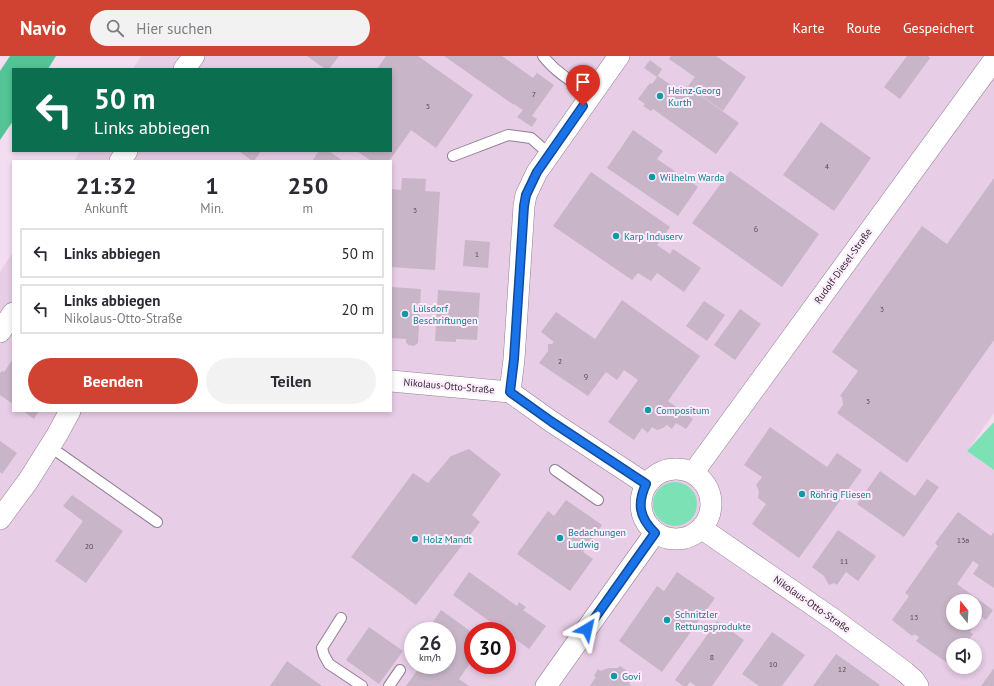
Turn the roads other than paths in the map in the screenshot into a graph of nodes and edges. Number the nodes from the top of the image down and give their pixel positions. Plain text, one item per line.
1 (194, 56) edge
2 (543, 56) edge
3 (620, 56) edge
4 (994, 60) edge
5 (185, 68) edge
6 (592, 94) junction
7 (549, 154) junction
8 (453, 156) dead end
9 (12, 314) edge
10 (0, 332) edge
11 (392, 381) edge
12 (510, 392) junction
13 (69, 412) edge
14 (50, 446) junction
15 (555, 470) dead end
16 (693, 473) junction
17 (646, 484) junction
18 (598, 500) dead end
19 (0, 519) edge
20 (157, 522) dead end
21 (701, 528) junction
22 (655, 533) junction
23 (340, 618) dead end
24 (400, 670) dead end
25 (362, 686) edge
26 (389, 686) edge
27 (546, 686) edge
28 (918, 686) edge

1 - 5 street
2 - 6 lane
3 - 6 street
4 - 16 street, Rudolf-Diesel-Straße
6 - 7 street
7 - 8 lane
7 - 12 street
9 - 10 street
11 - 12 street, Nikolaus-Otto-Straße
12 - 17 street
13 - 14 street
14 - 19 street
14 - 20 lane
15 - 18 lane
16 - 17 street
16 - 21 street
17 - 22 street
21 - 22 street
21 - 28 street, Nikolaus-Otto-Straße
22 - 27 street
23 - 25 lane
24 - 26 lane

